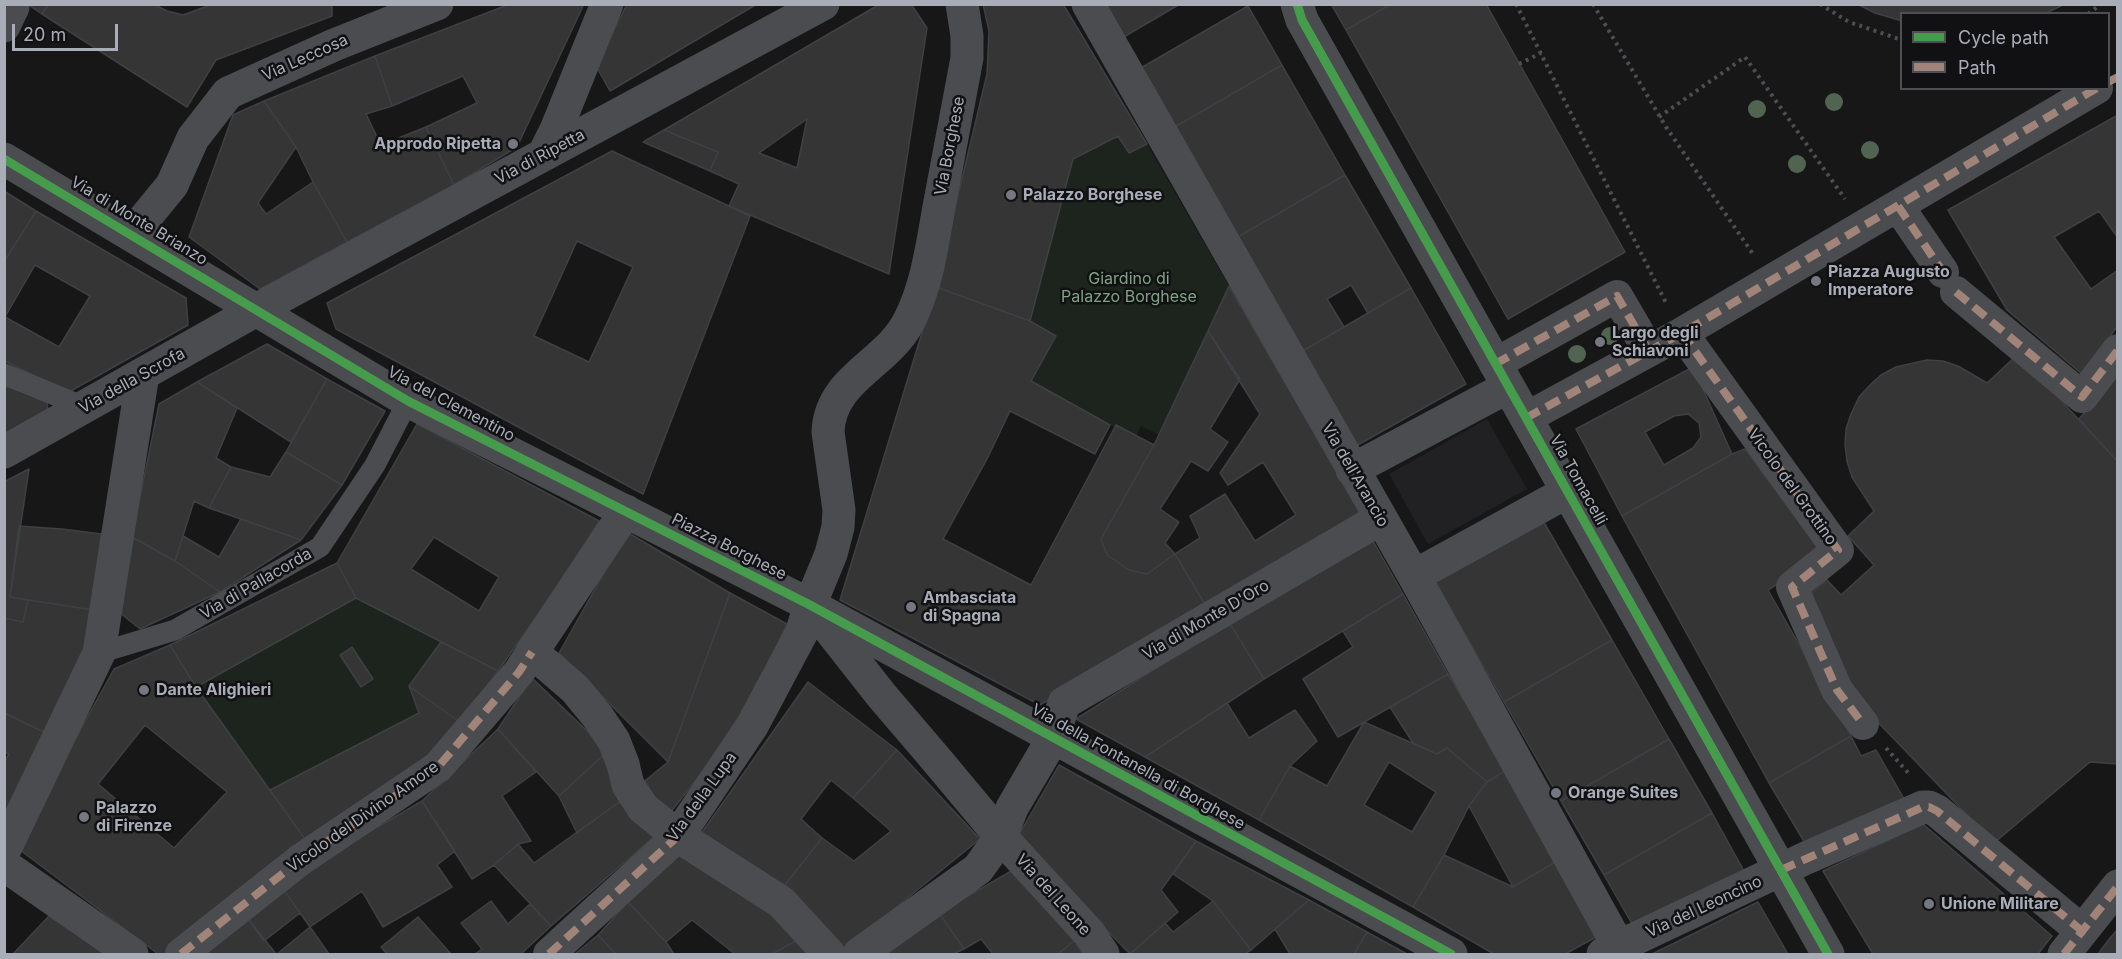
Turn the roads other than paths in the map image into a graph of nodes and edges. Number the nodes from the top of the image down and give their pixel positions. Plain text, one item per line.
1 (437, 4) edge
2 (608, 4) edge
3 (823, 4) edge
4 (962, 4) edge
5 (1088, 4) edge
6 (1295, 10) edge
7 (2094, 90) edge
8 (544, 154) junction
9 (4, 159) edge
10 (1898, 206) junction
11 (132, 234) junction
12 (258, 309) junction
13 (1682, 333) junction
14 (2118, 350) edge
15 (1649, 351) junction
16 (4, 374) edge
17 (144, 374) junction
18 (1502, 375) junction
19 (408, 401) junction
20 (84, 407) junction
21 (1526, 418) junction
22 (4, 452) edge
23 (1352, 470) junction
24 (1567, 492) junction
25 (630, 513) junction
26 (1380, 519) junction
27 (1414, 576) junction
28 (810, 605) junction
29 (532, 652) junction
30 (99, 653) junction
31 (1863, 724) road end
32 (1053, 738) junction
33 (678, 836) junction
34 (1001, 837) junction
35 (4, 851) edge
36 (4, 865) edge
37 (1781, 870) junction
38 (2118, 886) edge
39 (2073, 943) edge
40 (1611, 951) edge
41 (132, 954) edge
42 (181, 954) edge
43 (549, 954) edge
44 (829, 954) edge
45 (859, 954) edge
46 (1103, 954) edge
47 (1451, 954) edge
48 (1828, 954) edge

1 - 11 street, Via Leccosa
2 - 8 street
3 - 8 street, Via di Ripetta
4 - 28 street, Via Borghese
5 - 23 street, Via dell'Arancio
6 - 18 street, Via Tomacelli
7 - 10 street
8 - 12 street, Via di Ripetta
9 - 11 street, Via di Monte Brianzo
10 - 13 street
10 - 14 street
11 - 12 street, Via di Monte Brianzo
12 - 17 street, Via della Scrofa
12 - 19 street, Via del Clementino
13 - 15 street
13 - 31 street, Vicolo del Grottino
15 - 18 street
15 - 21 street
16 - 20 lane
17 - 20 street, Via della Scrofa
17 - 30 street
18 - 21 street, Via Tomacelli
18 - 23 street
19 - 25 street, Via del Clementino
19 - 30 lane, Via di Pallacorda
20 - 22 street, Via della Scrofa
21 - 24 street, Via Tomacelli
23 - 26 street, Via dell'Arancio
24 - 27 street
24 - 37 street, Via Tomacelli
25 - 28 street, Piazza Borghese
25 - 29 street, Vicolo del Divino Amore
26 - 27 street, Via dell'Arancio
26 - 32 street, Via di Monte D'Oro
27 - 40 street, Via dell'Arancio
28 - 32 street, Via della Fontanella di Borghese
28 - 33 street, Via della Lupa
28 - 34 street, Via del Leone
29 - 33 street
29 - 42 street, Vicolo del Divino Amore
30 - 35 street
32 - 34 street, Via di Monte D'Oro
32 - 47 street, Via della Fontanella di Borghese
33 - 43 street, Via della Lupa
33 - 44 street
34 - 45 street, Via di Monte D'Oro
34 - 46 street, Via del Leone
36 - 41 street
37 - 39 street, Via del Leoncino
37 - 40 street, Via del Leoncino
37 - 48 street, Via Tomacelli
38 - 39 street

